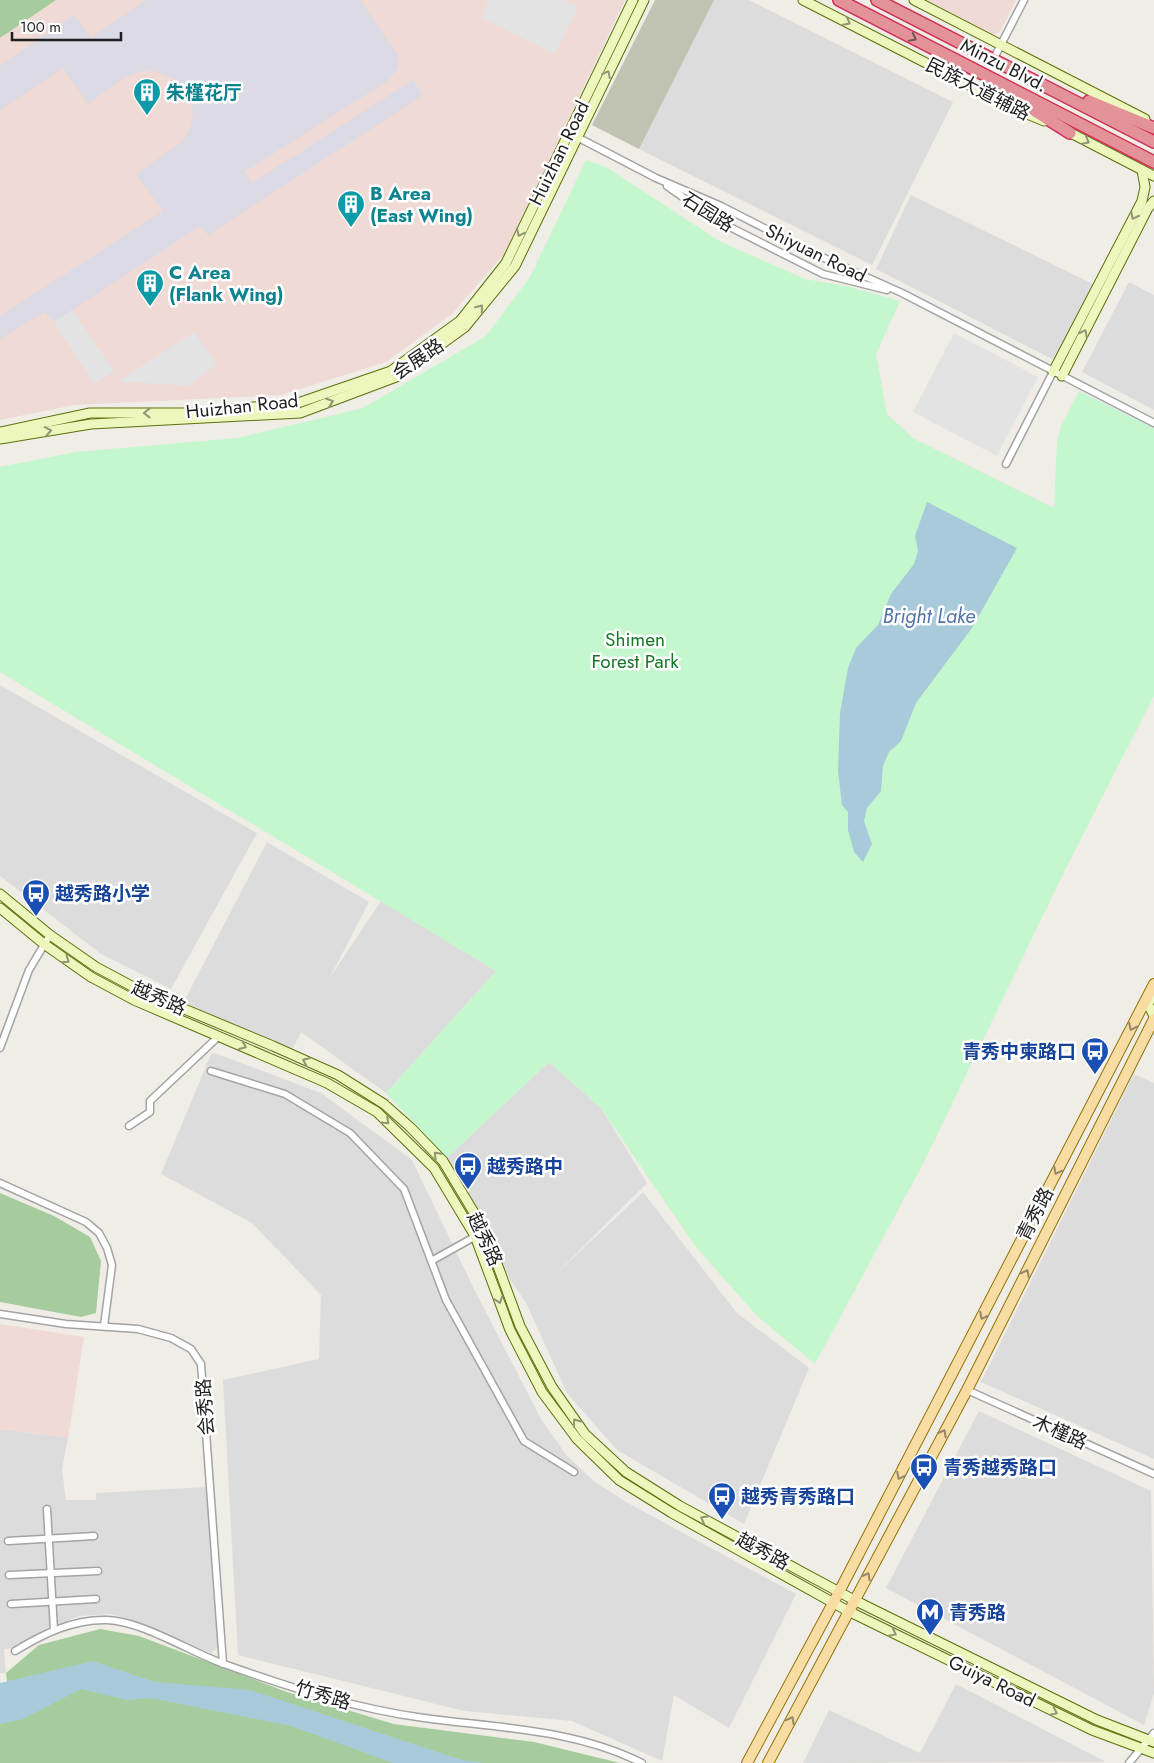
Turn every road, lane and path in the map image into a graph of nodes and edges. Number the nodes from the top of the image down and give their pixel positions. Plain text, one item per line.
1 (633, 0) edge
2 (644, 0) edge
3 (803, 0) edge
4 (839, 0) edge
5 (877, 0) edge
6 (914, 0) edge
7 (1024, 0) edge
8 (1001, 45) junction
9 (939, 51) junction
10 (993, 60) junction
11 (1016, 71) junction
12 (1154, 126) edge
13 (1070, 132) junction
14 (577, 136) junction
15 (1154, 142) edge
16 (1154, 162) edge
17 (1142, 170) junction
18 (1154, 176) edge
19 (656, 178) junction
20 (1154, 201) edge
21 (902, 294) junction
22 (1058, 374) junction
23 (1154, 422) edge
24 (0, 432) edge
25 (0, 439) edge
26 (1006, 464) dead end
27 (0, 894) edge
28 (0, 908) edge
29 (50, 935) junction
30 (44, 944) junction
31 (1154, 984) edge
32 (1150, 1000) edge
33 (1154, 1018) edge
34 (219, 1036) junction
35 (0, 1048) edge
36 (211, 1071) dead end
37 (129, 1126) dead end
38 (0, 1183) edge
39 (485, 1231) junction
40 (475, 1236) junction
41 (432, 1260) junction
42 (0, 1314) edge
43 (104, 1326) junction
44 (967, 1390) junction
45 (574, 1472) dead end
46 (1154, 1474) edge
47 (47, 1509) dead end
48 (94, 1536) dead end
49 (49, 1538) junction
50 (8, 1541) dead end
51 (98, 1571) dead end
52 (51, 1573) junction
53 (8, 1575) dead end
54 (839, 1592) junction
55 (96, 1599) dead end
56 (854, 1600) junction
57 (53, 1601) junction
58 (834, 1603) junction
59 (11, 1604) dead end
60 (848, 1611) junction
61 (54, 1630) junction
62 (15, 1651) dead end
63 (223, 1664) junction
64 (1152, 1738) edge
65 (1142, 1749) junction
66 (1154, 1753) edge
67 (642, 1763) edge
68 (748, 1763) edge
69 (768, 1763) edge
70 (1129, 1763) edge

1 -> 24 main road, Huizhan Road
14 -> 2 main road, 会展路
3 -> 13 main road, 民族大道辅路
4 -> 9 highway, Minzu Blvd.
5 - 10 highway, Minzu Blvd.
6 - 8 main road
7 - 8 street
8 - 10 street
8 - 12 main road
9 - 13 highway
9 - 16 highway, Minzu Blvd.
10 - 11 highway, Minzu Blvd.
11 - 12 highway
11 - 15 highway, Minzu Blvd.
13 -> 17 main road, 民族大道辅路
14 - 19 street, Shiyuan Road
25 -> 14 main road, 会展路
17 - 18 main road, 民族大道辅路
17 -> 22 main road
19 - 21 street, Shiyuan Road
19 - 21 street, 石园路
22 -> 20 main road
21 - 22 street, Shiyuan Road
22 - 23 street, Shiyuan Road
22 - 26 street
27 - 29 main road, 越秀路
28 - 30 main road, 越秀路
29 - 30 street
39 -> 29 main road, 越秀路
30 -> 34 main road, 越秀路
30 - 35 street
31 - 32 main road, 青秀路
32 - 33 main road
32 -> 54 main road, 青秀路
44 -> 33 main road, 青秀路
34 - 37 street
34 -> 40 main road, 越秀路
36 - 41 street
38 - 43 street
39 - 40 street
54 -> 39 main road, 越秀路
40 - 41 street
40 -> 58 main road, 越秀路
41 - 45 street
42 - 43 street, 会秀路
43 - 63 street, 会秀路
44 - 46 street, 木槿路
56 -> 44 main road, 青秀路
47 - 49 street
48 - 49 street
49 - 50 street
49 - 52 street
51 - 52 street
52 - 53 street
52 - 57 street
54 - 56 main road, Guiya Road
54 - 58 main road, 青秀路
55 - 57 street
56 - 60 main road, 青秀路
56 - 64 main road, Guiya Road
57 - 59 street
57 - 61 street
58 - 60 main road, Guiya Road
58 - 68 main road, 青秀路
60 -> 65 main road, Guiya Road
69 -> 60 main road, 青秀路
61 - 62 street, 竹秀路
61 - 63 street, 竹秀路
63 - 67 street, 竹秀路
64 - 65 street
65 - 66 main road, Guiya Road
65 - 70 street

